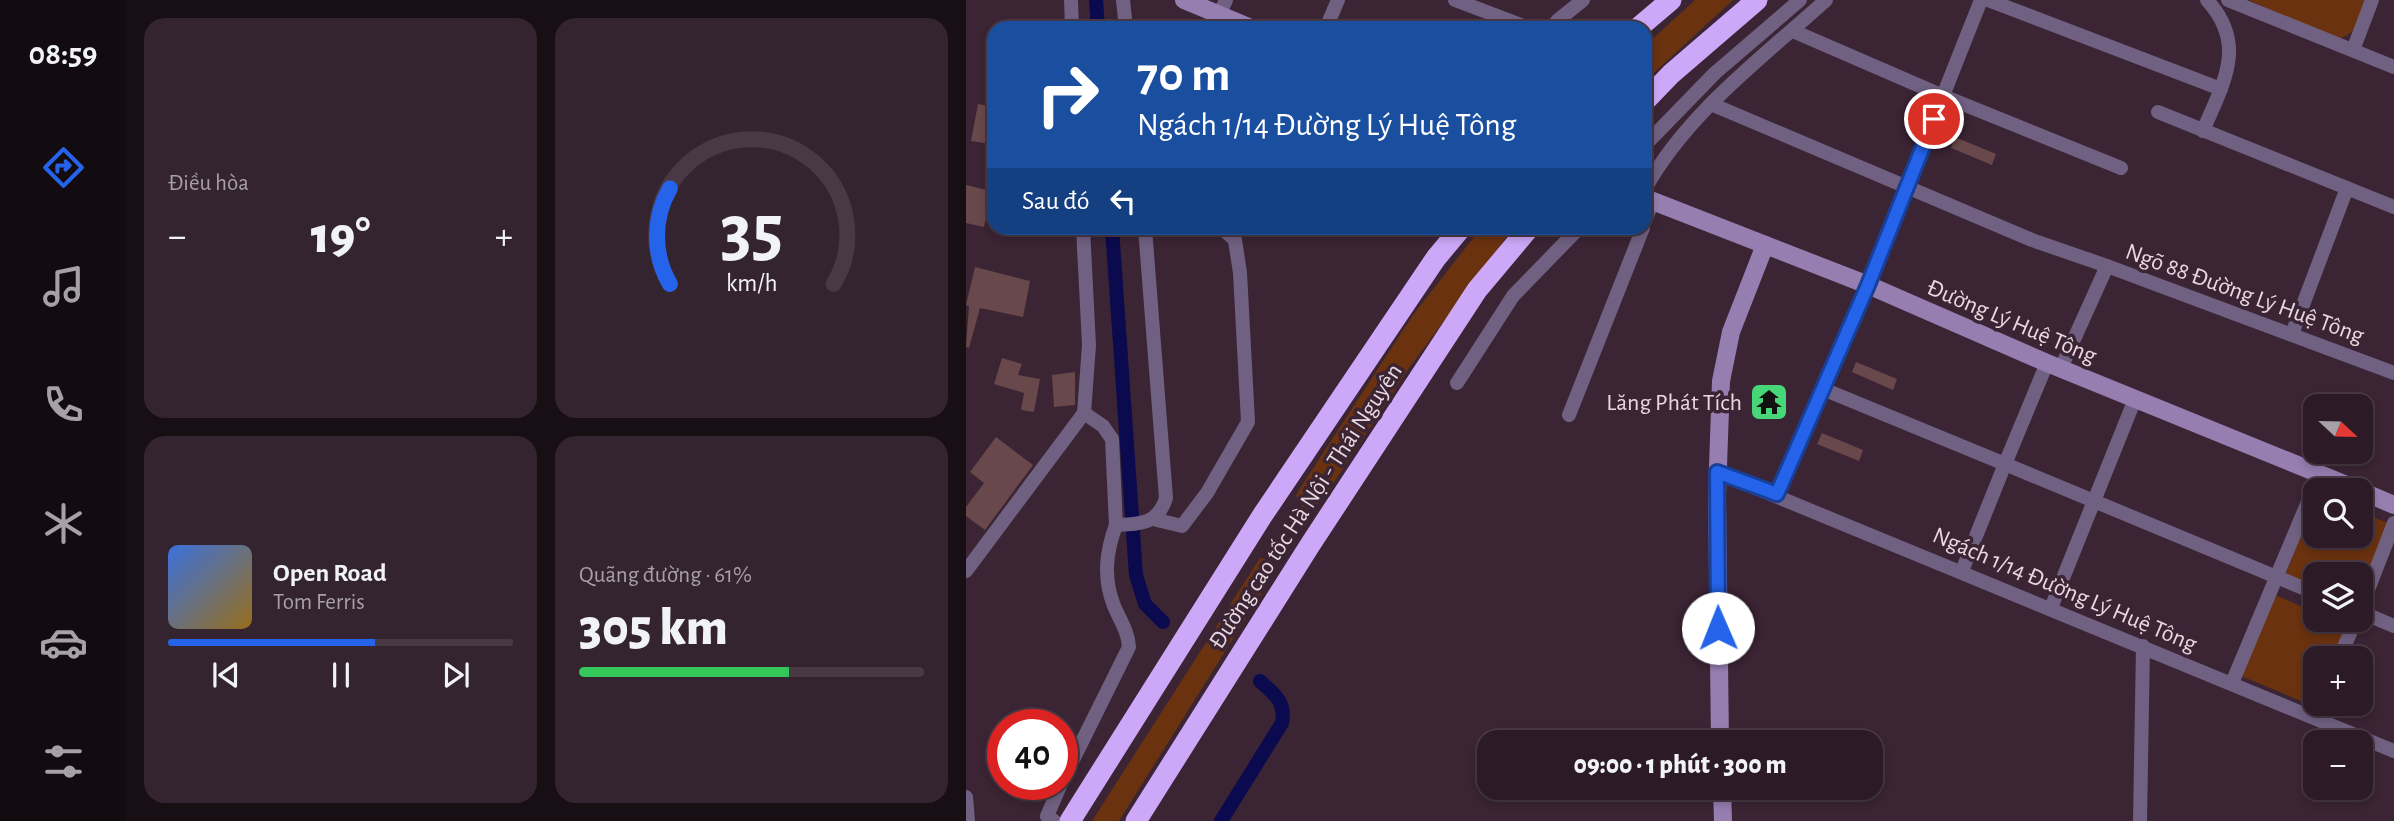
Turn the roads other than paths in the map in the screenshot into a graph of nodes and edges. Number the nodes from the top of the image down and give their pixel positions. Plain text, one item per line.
1 (1071, 0) edge
2 (1123, 0) edge
3 (1184, 0) edge
4 (1338, 0) edge
5 (1455, 0) edge
6 (1565, 0) edge
7 (1583, 0) edge
8 (1671, 0) edge
9 (1757, 0) edge
10 (1800, 0) edge
11 (1826, 0) edge
12 (1982, 0) edge
13 (1988, 0) edge
14 (2207, 0) edge
15 (2228, 0) edge
16 (2372, 0) edge
17 (2245, 4) edge
18 (1222, 7) edge
19 (1072, 21) edge
20 (1125, 21) edge
21 (1241, 21) edge
22 (1329, 21) edge
23 (1510, 21) edge
24 (1556, 21) edge
25 (1558, 21) edge
26 (1647, 21) edge
27 (1793, 31) junction
28 (2353, 50) junction
29 (2394, 66) edge
30 (2221, 89) junction
31 (1652, 94) edge
32 (1943, 96) junction
33 (1711, 104) junction
34 (2158, 112) dead end
35 (2203, 131) junction
36 (1652, 138) edge
37 (2121, 168) dead end
38 (1652, 185) edge
39 (1905, 188) junction
40 (2347, 188) junction
41 (1652, 198) edge
42 (2394, 207) edge
43 (1083, 235) edge
44 (1146, 235) edge
45 (1230, 235) edge
46 (1455, 235) edge
47 (1523, 235) edge
48 (1572, 235) edge
49 (1640, 235) edge
50 (1765, 245) junction
51 (2107, 267) junction
52 (1868, 285) junction
53 (2292, 334) junction
54 (2054, 366) junction
55 (2394, 373) edge
56 (1457, 383) dead end
57 (1823, 389) junction
58 (2135, 400) junction
59 (1083, 413) junction
60 (1569, 415) dead end
61 (2005, 464) junction
62 (1717, 472) junction
63 (2320, 473) junction
64 (2332, 478) edge
65 (1777, 494) junction
66 (2373, 496) edge
67 (2095, 501) junction
68 (2394, 505) edge
69 (1147, 522) junction
70 (2394, 523) edge
71 (1119, 525) junction
72 (966, 571) edge
73 (1962, 571) junction
74 (2277, 577) junction
75 (2373, 578) edge
76 (2303, 588) edge
77 (2051, 608) junction
78 (2373, 616) edge
79 (2394, 626) edge
80 (2143, 646) junction
81 (2232, 683) junction
82 (2303, 706) edge
83 (2328, 716) edge
84 (1720, 730) edge
85 (1078, 751) edge
86 (2394, 751) edge
87 (966, 797) edge
88 (1055, 800) edge
89 (1722, 800) edge
90 (1048, 819) edge
91 (968, 821) edge
92 (1070, 821) edge
93 (1136, 821) edge
94 (1723, 821) edge
95 (2140, 821) edge

1 - 19 street
2 - 20 street
3 - 18 main road
4 - 22 street
5 - 23 street
6 - 24 street
7 - 25 street
8 - 26 highway
9 - 31 highway
10 - 36 street
11 - 27 street
12 - 32 street
13 - 30 street
14 - 30 street
15 - 17 street
16 - 28 street
17 - 28 street
18 - 21 main road
27 - 32 street
27 - 33 street
28 - 29 street
30 - 35 street
32 - 37 street
32 - 39 street
33 - 38 street
33 - 39 street
34 - 35 street
35 - 40 street
39 - 51 street
39 - 52 street
40 - 42 street
40 - 53 street
41 - 50 main road, Đường Lý Huệ Tông
43 - 59 street
44 - 69 street
45 - 69 street
46 - 92 highway, Đường cao tốc Hà Nội - Thái Nguyên
47 - 93 highway, Đường cao tốc Hà Nội - Thái Nguyên
48 - 56 street
49 - 60 street
50 - 52 main road, Đường Lý Huệ Tông
50 - 62 main road
51 - 53 street, Ngõ 88 Đường Lý Huệ Tông
51 - 54 street, Ngõ 88 Đường Lý Huệ Tông
52 - 54 main road, Đường Lý Huệ Tông
52 - 57 street
53 - 55 street, Ngõ 88 Đường Lý Huệ Tông
54 - 58 main road, Đường Lý Huệ Tông
54 - 61 street, Ngõ 88 Đường Lý Huệ Tông
57 - 61 street
57 - 65 street
58 - 63 main road, Đường Lý Huệ Tông
58 - 67 street
59 - 71 street
59 - 72 street
61 - 67 street
61 - 73 street, Ngõ 88 Đường Lý Huệ Tông
62 - 65 street, Ngách 1/14 Đường Lý Huệ Tông
62 - 84 main road
63 - 64 main road, Đường Lý Huệ Tông
63 - 74 street
65 - 73 street, Ngách 1/14 Đường Lý Huệ Tông
66 - 68 main road, Đường Lý Huệ Tông
67 - 74 street
67 - 77 street
69 - 71 street
70 - 75 street
71 - 85 street
73 - 77 street, Ngách 1/14 Đường Lý Huệ Tông
74 - 76 street
74 - 81 street
77 - 80 street, Ngách 1/14 Đường Lý Huệ Tông
78 - 79 street
80 - 81 street, Ngách 1/14 Đường Lý Huệ Tông
80 - 95 street
81 - 82 street, Ngách 1/14 Đường Lý Huệ Tông
83 - 86 street, Ngách 1/14 Đường Lý Huệ Tông
87 - 91 street
88 - 90 street
89 - 94 main road

